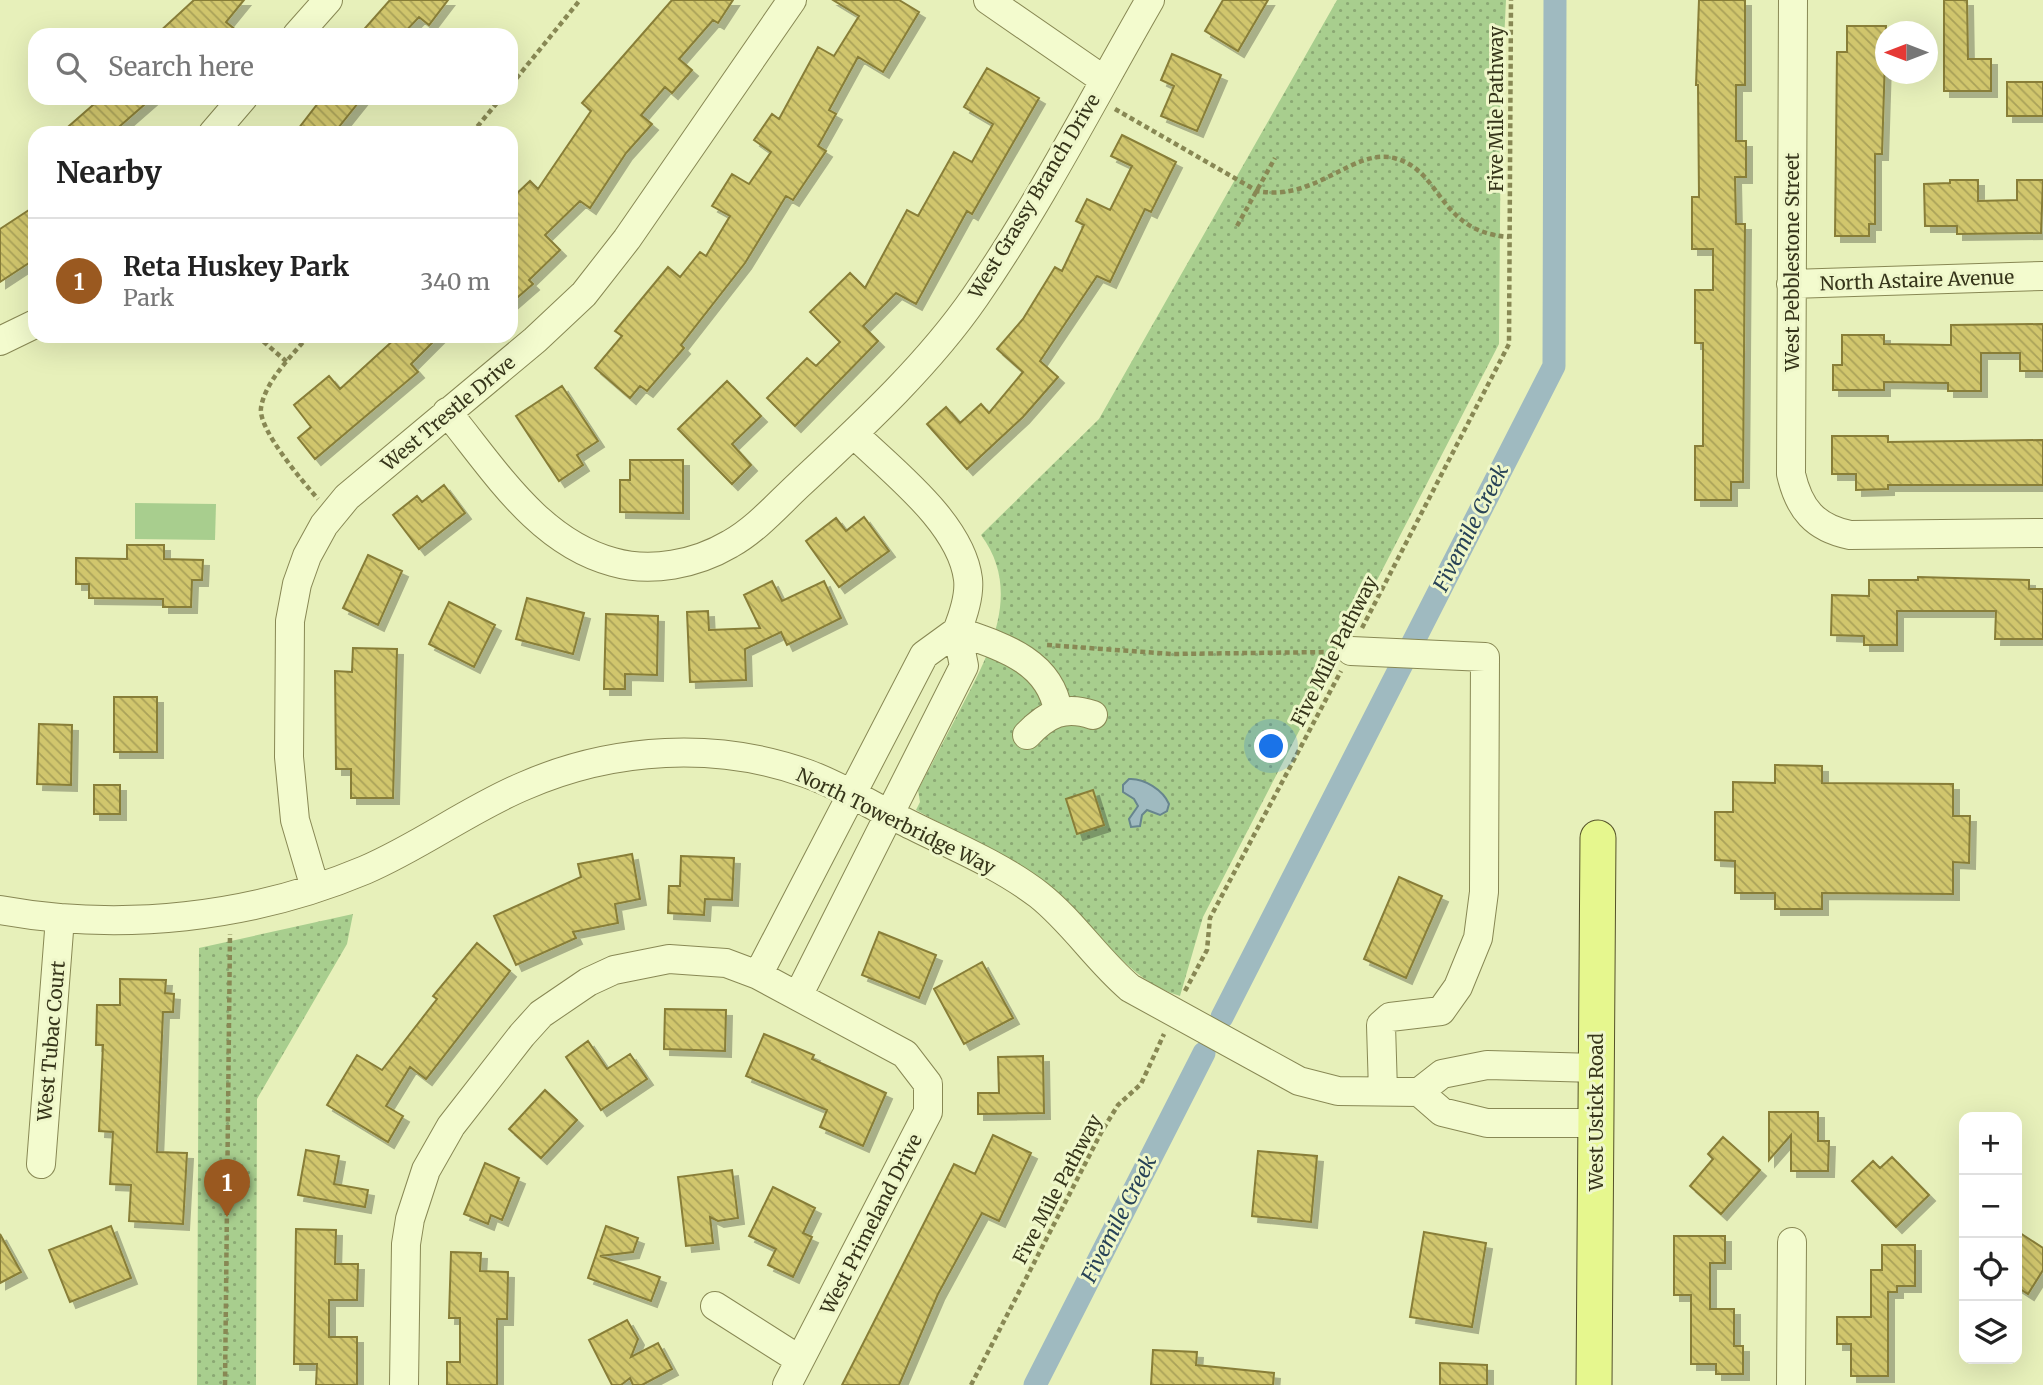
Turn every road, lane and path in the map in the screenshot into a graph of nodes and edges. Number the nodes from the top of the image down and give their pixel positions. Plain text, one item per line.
1 (328, 0) edge
2 (580, 0) edge
3 (792, 0) edge
4 (988, 0) edge
5 (1150, 0) edge
6 (1511, 0) edge
7 (1793, 0) edge
8 (304, 28) edge
9 (518, 76) edge
10 (1099, 88) junction
11 (237, 105) edge
12 (494, 105) edge
13 (219, 126) edge
14 (478, 126) edge
15 (1275, 158) dead end
16 (1257, 191) junction
17 (1237, 226) dead end
18 (1509, 237) junction
19 (2043, 276) edge
20 (1791, 284) junction
21 (28, 327) edge
22 (0, 341) edge
23 (265, 343) edge
24 (302, 343) edge
25 (287, 362) junction
26 (447, 412) junction
27 (854, 433) junction
28 (332, 515) junction
29 (2043, 533) edge
30 (957, 631) junction
31 (1351, 651) junction
32 (1017, 655) junction
33 (1058, 711) junction
34 (1093, 715) dead end
35 (1027, 736) dead end
36 (852, 795) junction
37 (889, 814) junction
38 (1598, 838) dead end
39 (315, 888) junction
40 (229, 909) junction
41 (0, 910) edge
42 (60, 918) junction
43 (758, 975) junction
44 (798, 996) junction
45 (1173, 1013) junction
46 (1596, 1068) junction
47 (1383, 1091) junction
48 (1419, 1092) junction
49 (1596, 1123) junction
50 (41, 1164) dead end
51 (1792, 1242) dead end
52 (715, 1307) dead end
53 (794, 1373) edge
54 (225, 1385) edge
55 (404, 1385) edge
56 (971, 1385) edge
57 (1594, 1385) edge
58 (1791, 1385) edge

1 - 8 street
2 - 9 path
3 - 26 street, West Trestle Drive
4 - 10 street
5 - 10 street, West Grassy Branch Drive
6 - 18 path, Five Mile Pathway
7 - 20 street, West Pebblestone Street
10 - 16 path
10 - 27 street, West Grassy Branch Drive
11 - 13 street
12 - 14 path
15 - 16 path
16 - 17 path
16 - 18 path
18 - 31 path, Five Mile Pathway
19 - 20 street, North Astaire Avenue
20 - 29 street, West Pebblestone Street
21 - 22 street
23 - 25 path
24 - 25 path
25 - 28 path
26 - 27 street, West Grassy Branch Drive
26 - 28 street, West Trestle Drive
27 - 30 street
28 - 39 street, West Trestle Drive
30 - 32 street
30 - 36 street
30 - 37 street
31 - 32 path
31 - 45 path, Five Mile Pathway
31 - 47 street
32 - 33 street
33 - 34 street
33 - 35 street
36 - 37 street, North Towerbridge Way
36 - 39 street, North Towerbridge Way
36 - 43 street
37 - 44 street
37 - 45 street, North Towerbridge Way
38 - 46 main road, West Ustick Road
39 - 40 street, North Towerbridge Way
40 - 42 street, North Towerbridge Way
40 - 54 path
41 - 42 street, North Towerbridge Way
42 - 50 street, West Tubac Court
43 - 44 street
43 - 55 street
44 - 53 street, West Primeland Drive
45 - 47 street, North Towerbridge Way
45 - 56 path, Five Mile Pathway
46 - 48 street
46 - 49 main road, West Ustick Road
47 - 48 street, North Towerbridge Way
48 - 49 street
49 - 57 main road, West Ustick Road
51 - 58 street
52 - 53 street, West Primeland Drive

